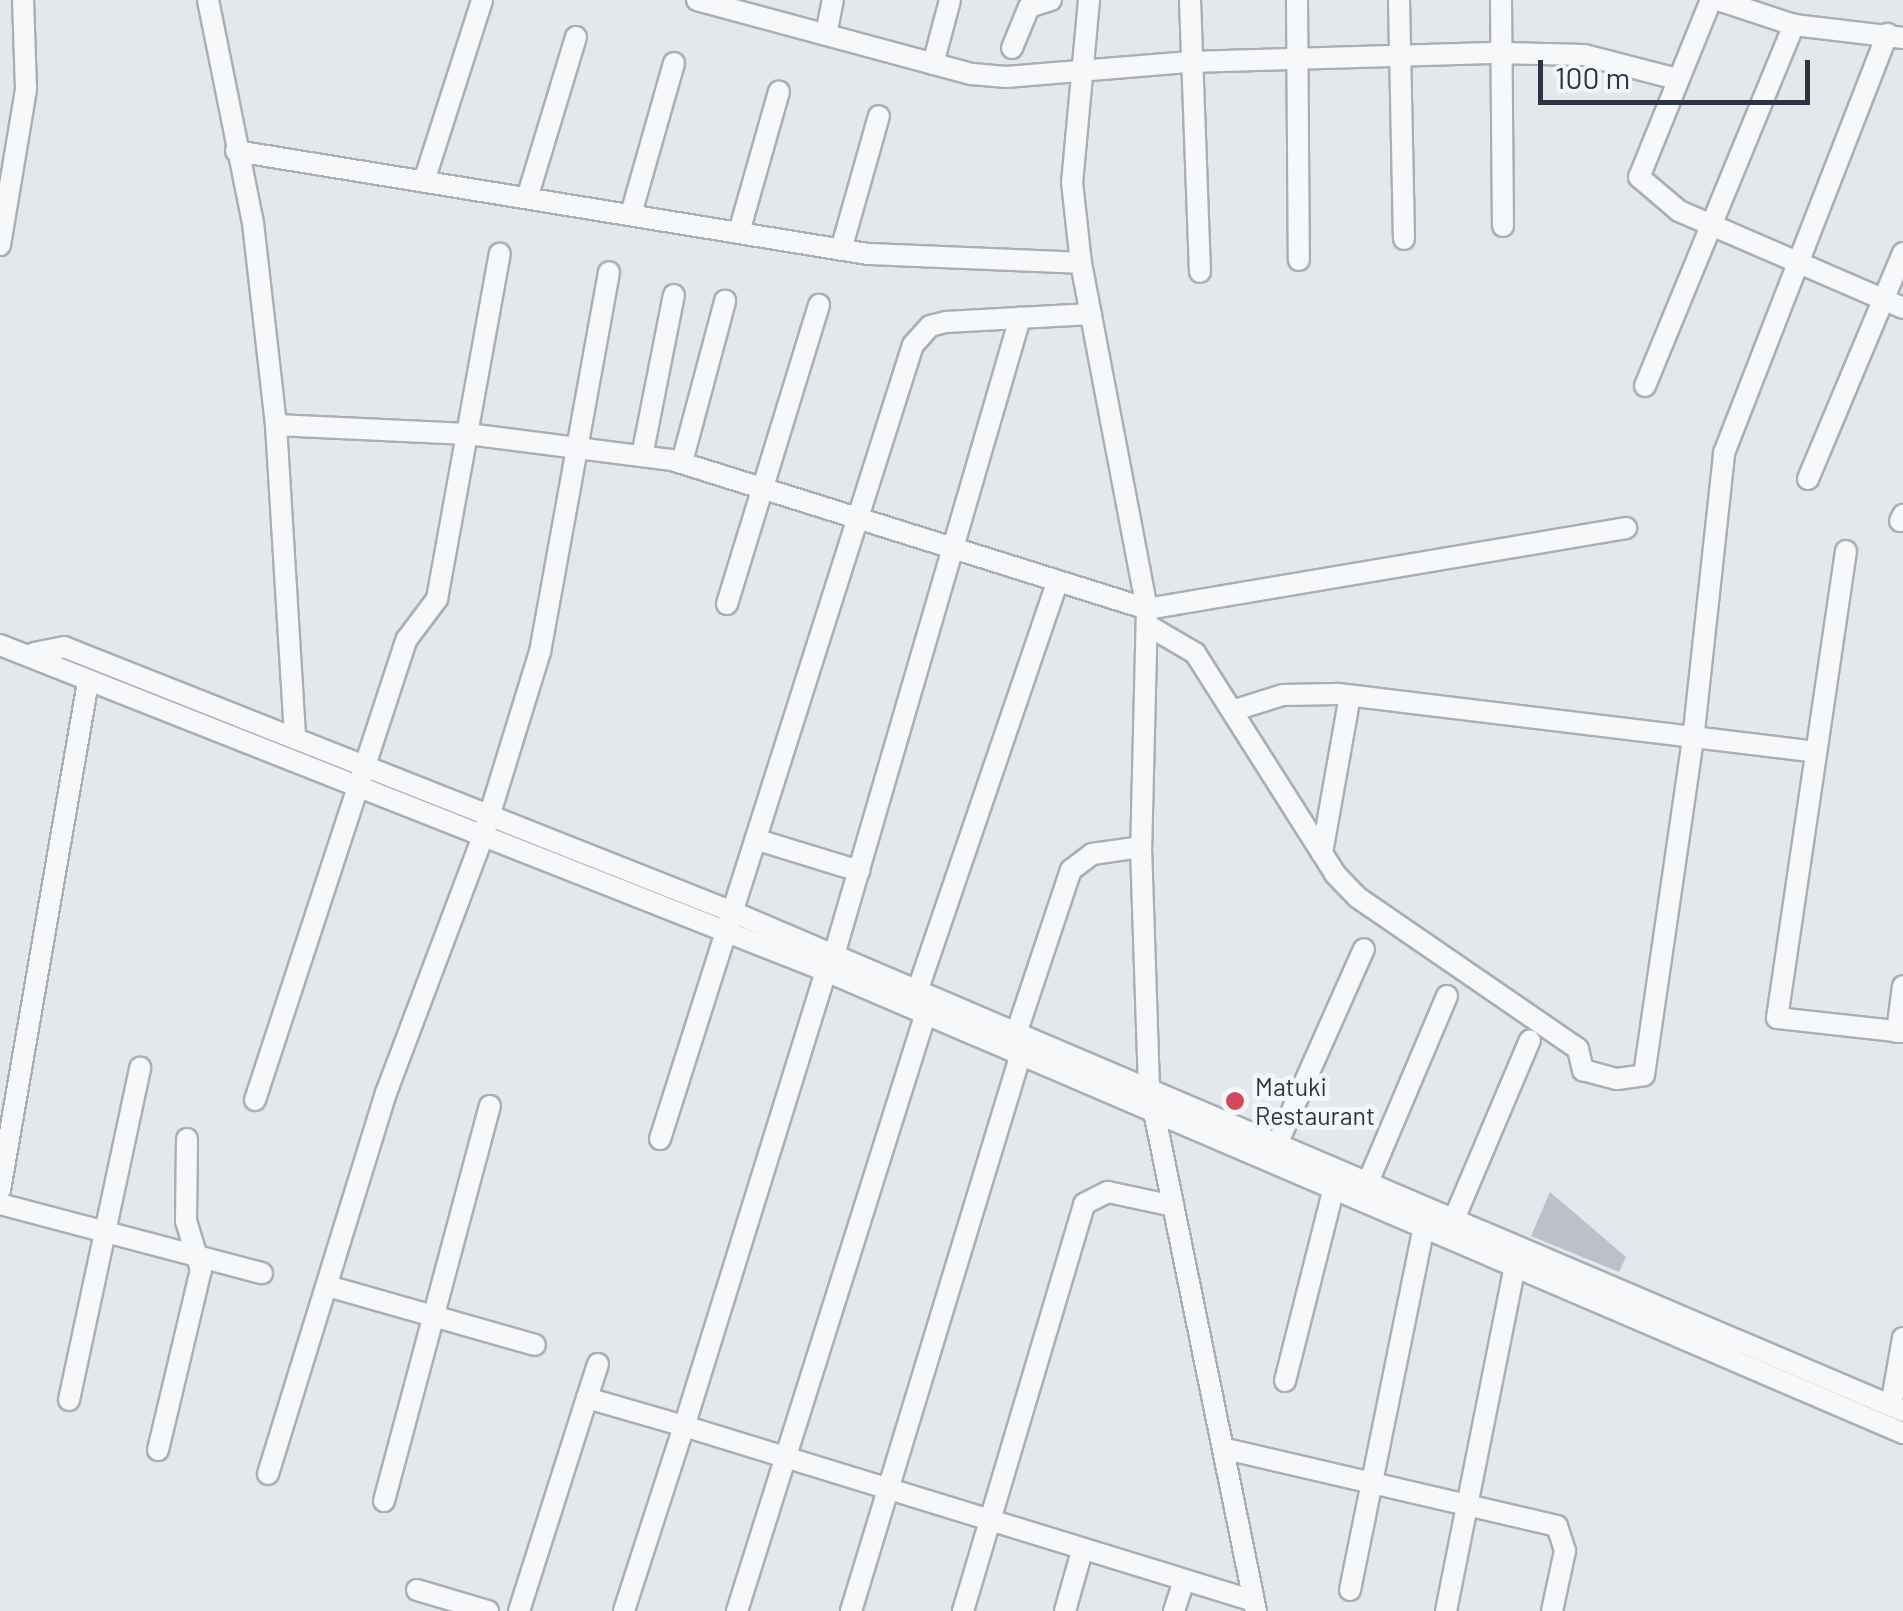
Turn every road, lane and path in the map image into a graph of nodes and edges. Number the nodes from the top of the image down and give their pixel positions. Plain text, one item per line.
1 (23, 0) edge
2 (208, 0) edge
3 (482, 0) edge
4 (832, 0) edge
5 (950, 0) edge
6 (1051, 0) edge
7 (1090, 0) edge
8 (1190, 0) edge
9 (1297, 0) edge
10 (1399, 0) edge
11 (1501, 0) edge
12 (1715, 0) edge
13 (704, 1) edge
14 (1794, 25) junction
15 (826, 35) junction
16 (1895, 36) edge
17 (576, 37) dead end
18 (1012, 48) dead end
19 (1500, 53) junction
20 (1296, 57) junction
21 (1400, 57) junction
22 (1190, 62) junction
23 (674, 64) dead end
24 (932, 64) junction
25 (1082, 70) junction
26 (1677, 79) junction
27 (779, 92) dead end
28 (878, 116) dead end
29 (236, 151) junction
30 (426, 178) junction
31 (528, 195) junction
32 (631, 214) junction
33 (1708, 224) junction
34 (1502, 226) dead end
35 (739, 232) junction
36 (1404, 239) dead end
37 (0, 245) edge
38 (842, 250) junction
39 (1903, 253) edge
40 (500, 254) dead end
41 (1299, 260) dead end
42 (1082, 263) junction
43 (1800, 265) junction
44 (609, 272) dead end
45 (1200, 272) dead end
46 (674, 295) dead end
47 (725, 301) dead end
48 (1893, 304) edge
49 (819, 306) dead end
50 (1091, 314) junction
51 (1020, 318) junction
52 (1645, 386) dead end
53 (276, 425) junction
54 (468, 434) junction
55 (576, 448) junction
56 (642, 456) junction
57 (682, 462) junction
58 (1808, 479) dead end
59 (762, 488) junction
60 (857, 515) junction
61 (1626, 528) dead end
62 (954, 547) junction
63 (1846, 551) dead end
64 (1057, 582) junction
65 (727, 604) dead end
66 (1147, 617) junction
67 (0, 644) edge
68 (34, 653) junction
69 (88, 682) junction
70 (1350, 696) junction
71 (1236, 710) junction
72 (295, 738) junction
73 (1693, 740) junction
74 (1814, 752) junction
75 (368, 766) junction
76 (360, 788) junction
77 (490, 814) junction
78 (483, 836) junction
79 (758, 840) junction
80 (1141, 847) junction
81 (1322, 852) junction
82 (859, 871) junction
83 (732, 922) junction
84 (1364, 949) dead end
85 (830, 963) junction
86 (1903, 986) edge
87 (918, 992) junction
88 (1447, 996) dead end
89 (924, 1016) junction
90 (1900, 1032) edge
91 (1016, 1034) junction
92 (1530, 1040) dead end
93 (1020, 1057) junction
94 (140, 1068) dead end
95 (1150, 1087) junction
96 (256, 1100) dead end
97 (490, 1106) dead end
98 (1155, 1112) junction
99 (187, 1139) dead end
100 (660, 1139) dead end
101 (1278, 1142) junction
102 (1368, 1182) junction
103 (1334, 1187) junction
104 (0, 1190) edge
105 (0, 1204) edge
106 (1174, 1206) junction
107 (1454, 1218) junction
108 (1424, 1227) junction
109 (108, 1232) junction
110 (201, 1256) junction
111 (1514, 1267) junction
112 (262, 1273) dead end
113 (328, 1286) junction
114 (433, 1316) junction
115 (1903, 1338) edge
116 (536, 1344) dead end
117 (598, 1364) dead end
118 (1285, 1381) dead end
119 (587, 1398) junction
120 (69, 1400) dead end
121 (1897, 1409) edge
122 (684, 1426) junction
123 (1903, 1432) edge
124 (1226, 1449) junction
125 (158, 1450) dead end
126 (787, 1457) junction
127 (268, 1474) dead end
128 (1372, 1481) junction
129 (888, 1491) junction
130 (384, 1501) dead end
131 (1469, 1502) junction
132 (990, 1523) junction
133 (1082, 1550) junction
134 (1184, 1580) junction
135 (417, 1590) dead end
136 (1350, 1590) dead end
137 (1255, 1606) edge
138 (488, 1611) edge
139 (519, 1611) edge
140 (624, 1611) edge
141 (738, 1611) edge
142 (851, 1611) edge
143 (963, 1611) edge
144 (1065, 1611) edge
145 (1174, 1611) edge
146 (1446, 1611) edge
147 (1552, 1611) edge

1 - 37 street
2 - 29 street
3 - 30 street
4 - 15 street
5 - 24 street
6 - 18 street
7 - 25 street
8 - 22 street
9 - 20 street
10 - 21 street
11 - 19 street
12 - 14 street
12 - 26 street
13 - 15 street
14 - 16 street
14 - 33 street
15 - 24 street
16 - 43 street
17 - 31 street
19 - 21 street
19 - 26 street
19 - 34 street
20 - 21 street
20 - 22 street
20 - 41 street
21 - 36 street
22 - 25 street
22 - 45 street
23 - 32 street
24 - 25 street
25 - 42 street
26 - 33 street
27 - 35 street
28 - 38 street
29 - 30 street
29 - 53 street
30 - 31 street
31 - 32 street
32 - 35 street
33 - 43 street
33 - 52 street
35 - 38 street
38 - 42 street
39 - 48 street
40 - 54 street
42 - 50 street
43 - 48 street
43 - 73 street
44 - 55 street
46 - 56 street
47 - 57 street
48 - 58 street
49 - 59 street
50 - 51 street
50 - 66 street
51 - 60 street
51 - 62 street
53 - 54 street
53 - 72 street
54 - 55 street
54 - 75 street
55 - 56 street
55 - 77 street
56 - 57 street
57 - 59 street
59 - 60 street
59 - 65 street
60 - 62 street
60 - 79 street
61 - 66 street
62 - 64 street
62 - 82 street
63 - 74 street
64 - 66 street
64 - 87 street
66 - 71 street
66 - 80 street
67 - 68 street
68 - 69 street
68 - 72 street
69 - 76 street
69 - 104 street
70 - 71 street
70 - 73 street
70 - 81 street
71 - 81 street
72 - 75 street
73 - 74 street
73 - 81 street
74 - 90 street
75 - 76 street
75 - 77 street
76 - 78 street
76 - 96 street
77 - 78 street
77 - 83 street
78 - 83 street
78 - 113 street
79 - 82 street
79 - 83 street
80 - 91 street
80 - 95 street
82 - 85 street
83 - 85 street
83 - 100 street
84 - 101 street
85 - 87 street
85 - 89 street
85 - 122 street
86 - 90 street
87 - 91 street
88 - 102 street
89 - 93 street
89 - 126 street
91 - 95 street
92 - 107 street
93 - 98 street
93 - 129 street
94 - 109 street
95 - 98 street
95 - 101 street
97 - 114 street
98 - 103 street
98 - 106 street
99 - 110 street
101 - 102 street
102 - 107 street
103 - 108 street
103 - 118 street
105 - 109 street
106 - 124 street
106 - 132 street
107 - 121 street
108 - 111 street
108 - 128 street
109 - 110 street
109 - 120 street
110 - 112 street
110 - 125 street
111 - 123 street
111 - 131 street
113 - 114 street
113 - 127 street
114 - 116 street
114 - 130 street
115 - 121 street
117 - 119 street
119 - 122 street
119 - 139 street
122 - 126 street
122 - 140 street
124 - 128 street
124 - 137 street
126 - 129 street
126 - 141 street
128 - 131 street
128 - 136 street
129 - 132 street
129 - 142 street
131 - 146 street
131 - 147 street
132 - 133 street
132 - 143 street
133 - 134 street
133 - 144 street
134 - 137 street
134 - 145 street
135 - 138 street

